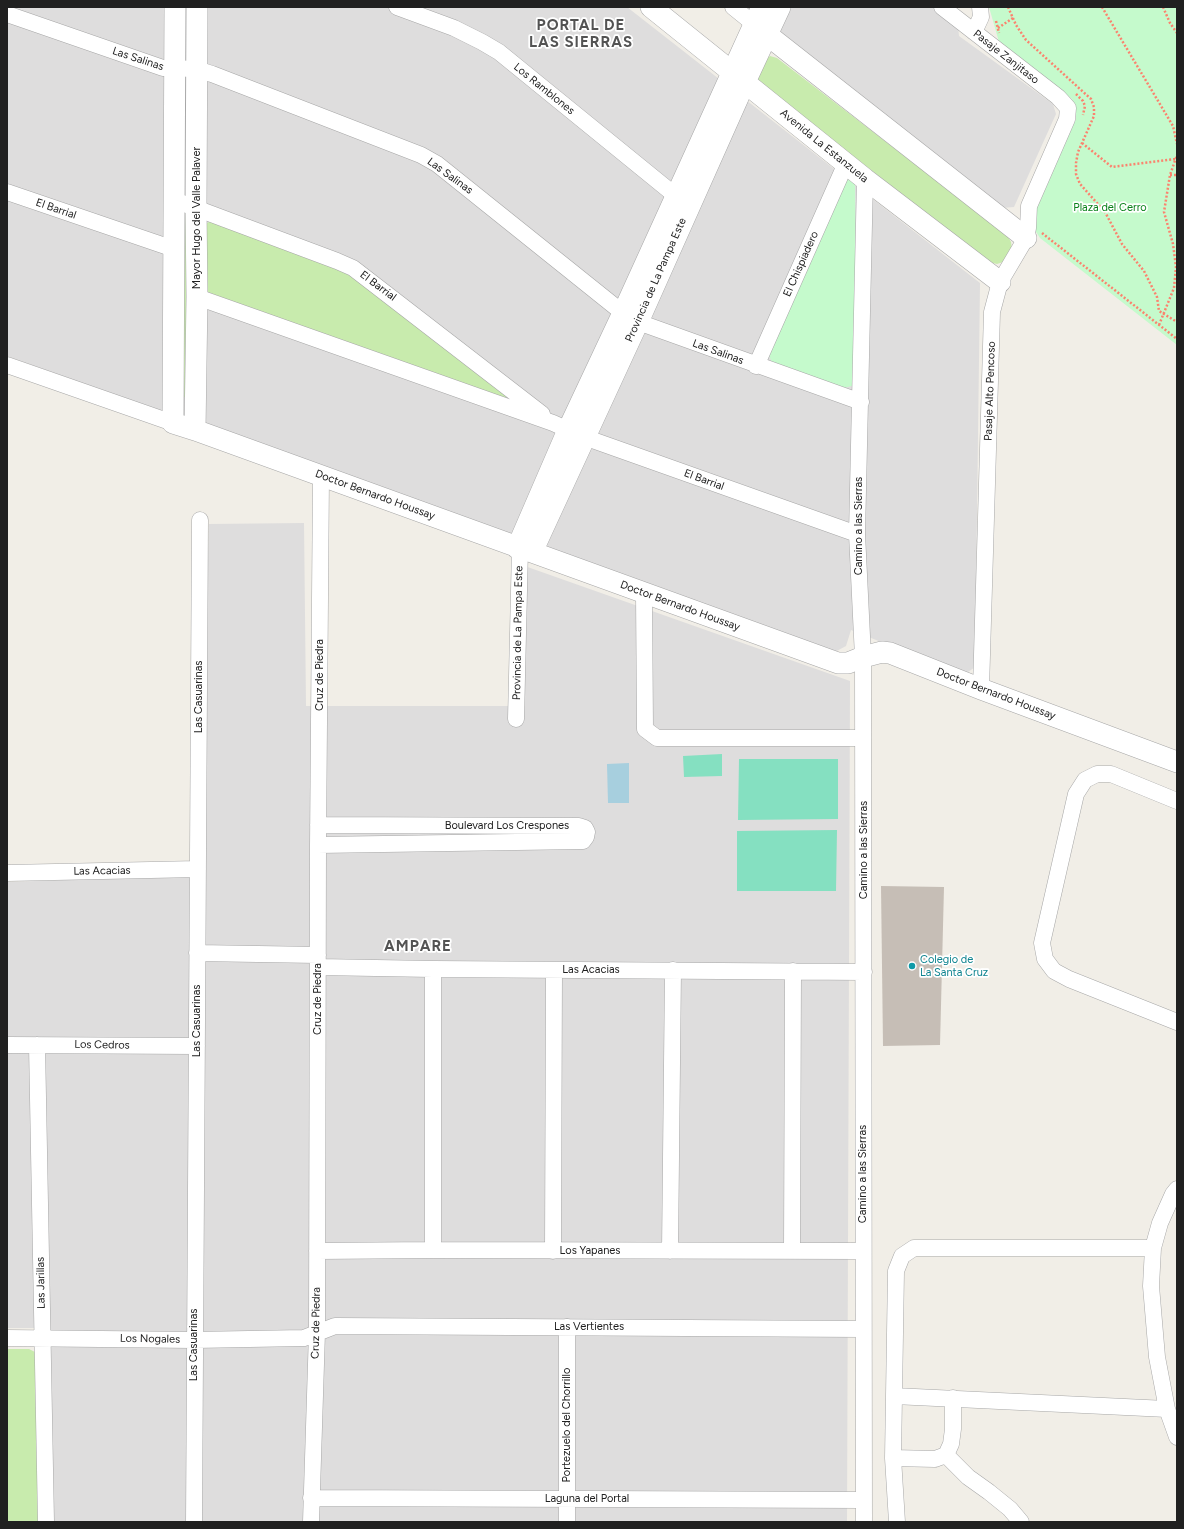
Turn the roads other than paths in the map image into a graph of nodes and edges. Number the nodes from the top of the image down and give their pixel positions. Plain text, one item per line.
1 (175, 7) edge
2 (197, 7) edge
3 (397, 7) edge
4 (651, 7) edge
5 (733, 7) edge
6 (780, 7) edge
7 (942, 7) edge
8 (987, 11) edge
9 (7, 14) edge
10 (761, 22) edge
11 (974, 32) junction
12 (176, 69) junction
13 (196, 69) junction
14 (739, 77) junction
15 (1068, 108) joint
16 (846, 163) junction
17 (865, 179) junction
18 (7, 192) edge
19 (676, 196) junction
20 (174, 200) junction
21 (196, 208) junction
22 (1033, 234) junction
23 (174, 249) junction
24 (1000, 282) junction
25 (197, 297) junction
26 (630, 317) junction
27 (7, 365) edge
28 (756, 366) junction
29 (860, 402) junction
30 (183, 426) junction
31 (568, 430) junction
32 (321, 475) junction
33 (200, 520) dead end
34 (857, 534) junction
35 (523, 549) junction
36 (644, 593) junction
37 (863, 657) junction
38 (981, 689) junction
39 (516, 719) dead end
40 (863, 738) junction
41 (1177, 762) edge
42 (1177, 800) edge
43 (318, 826) junction
44 (318, 845) junction
45 (198, 869) junction
46 (7, 873) edge
47 (197, 953) junction
48 (318, 961) junction
49 (433, 969) junction
50 (554, 970) junction
51 (673, 970) junction
52 (793, 972) junction
53 (864, 972) junction
54 (1177, 1022) edge
55 (7, 1045) edge
56 (37, 1045) junction
57 (197, 1046) junction
58 (1177, 1189) edge
59 (1153, 1248) junction
60 (433, 1250) junction
61 (316, 1251) junction
62 (553, 1251) junction
63 (670, 1251) junction
64 (792, 1251) junction
65 (863, 1251) junction
66 (566, 1327) junction
67 (862, 1329) junction
68 (317, 1332) junction
69 (7, 1338) edge
70 (42, 1338) junction
71 (194, 1340) junction
72 (894, 1396) junction
73 (953, 1398) junction
74 (1167, 1409) junction
75 (1177, 1437) edge
76 (946, 1455) junction
77 (893, 1458) junction
78 (311, 1498) junction
79 (567, 1499) junction
80 (864, 1500) junction
81 (46, 1522) edge
82 (194, 1522) edge
83 (311, 1522) edge
84 (567, 1522) edge
85 (864, 1522) edge
86 (897, 1522) edge
87 (1021, 1522) edge

1 - 12 street, Mayor Hugo del Valle Palaver
2 - 13 street, Mayor Hugo del Valle Palaver
3 - 19 street, Los Ramblones
4 - 14 street, Avenida La Estanzuela
5 - 10 street
6 - 10 street, Provincia de La Pampa Este
7 - 11 street, Pasaje Zanjitaso
8 - 11 street
9 - 12 street, Las Salinas
10 - 14 street, Provincia de La Pampa Este
10 - 22 street
11 - 15 street, Pasaje Zanjitaso
12 - 13 street, Las Salinas
12 - 20 street, Mayor Hugo del Valle Palaver
13 - 21 street, Mayor Hugo del Valle Palaver
13 - 26 street, Las Salinas
14 - 16 street, Avenida La Estanzuela
14 - 19 street, Provincia de La Pampa Este
14 - 26 street, Provincia de La Pampa Este
15 - 22 street, Pasaje Alto Pencoso
16 - 17 street, Avenida La Estanzuela
16 - 28 street, El Chispiadero
17 - 24 street, Avenida La Estanzuela
17 - 29 street, Camino a las Sierras
18 - 23 street, El Barrial
19 - 26 street, Provincia de La Pampa Este
20 - 21 street, El Barrial
20 - 23 street, Mayor Hugo del Valle Palaver
21 - 25 street, Mayor Hugo del Valle Palaver
21 - 31 street, El Barrial
22 - 24 street, Pasaje Alto Pencoso
23 - 30 street, Mayor Hugo del Valle Palaver
24 - 38 street, Pasaje Alto Pencoso
25 - 30 street, Mayor Hugo del Valle Palaver
25 - 31 street, El Barrial
26 - 28 street, Las Salinas
26 - 31 street, Provincia de La Pampa Este
27 - 30 street, Doctor Bernardo Houssay
28 - 29 street, Las Salinas
29 - 34 street, Camino a las Sierras
30 - 32 street, Doctor Bernardo Houssay
31 - 34 street, El Barrial
31 - 35 street, Provincia de La Pampa Este
32 - 35 street, Doctor Bernardo Houssay
32 - 43 street, Cruz de Piedra
33 - 45 street, Las Casuarinas
34 - 37 street, Camino a las Sierras
35 - 36 street, Doctor Bernardo Houssay
35 - 39 street, Provincia de La Pampa Este
36 - 37 street, Doctor Bernardo Houssay
36 - 40 street
37 - 38 street, Doctor Bernardo Houssay
37 - 40 street, Camino a las Sierras
38 - 41 street, Doctor Bernardo Houssay
40 - 53 street, Camino a las Sierras
42 - 54 street
43 - 44 street, Cruz de Piedra
43 - 44 street, Boulevard Los Crespones
44 - 48 street, Cruz de Piedra
45 - 46 street, Las Acacias
45 - 47 street, Las Casuarinas
47 - 48 street, Las Acacias
47 - 57 street, Las Casuarinas
48 - 49 street, Las Acacias
48 - 61 street, Cruz de Piedra
49 - 50 street, Las Acacias
49 - 60 street
50 - 51 street, Las Acacias
50 - 62 street
51 - 52 street, Las Acacias
51 - 63 street
52 - 53 street, Las Acacias
52 - 64 street
53 - 65 street, Camino a las Sierras
55 - 56 street, Los Cedros
56 - 57 street, Los Cedros
56 - 70 street, Las Jarillas
57 - 71 street, Las Casuarinas
58 - 59 street
59 - 72 street
59 - 74 street
60 - 61 street, Los Yapanes
60 - 62 street, Los Yapanes
61 - 68 street, Cruz de Piedra
62 - 63 street, Los Yapanes
63 - 64 street, Los Yapanes
64 - 65 street, Los Yapanes
65 - 67 street, Camino a las Sierras
66 - 67 street, Las Vertientes
66 - 68 street, Las Vertientes
66 - 79 street, Portezuelo del Chorrillo
67 - 80 street, Camino a las Sierras
68 - 71 street, Los Nogales
68 - 78 street, Cruz de Piedra
69 - 70 street, Los Nogales
70 - 71 street, Los Nogales
70 - 81 street, Las Jarillas
71 - 82 street, Las Casuarinas
72 - 73 street
72 - 77 street
73 - 74 street
73 - 76 street
74 - 75 street
76 - 77 street
76 - 87 street
77 - 86 street
78 - 79 street, Laguna del Portal
78 - 83 street, Cruz de Piedra
79 - 80 street, Laguna del Portal
79 - 84 street, Portezuelo del Chorrillo
80 - 85 street, Camino a las Sierras

